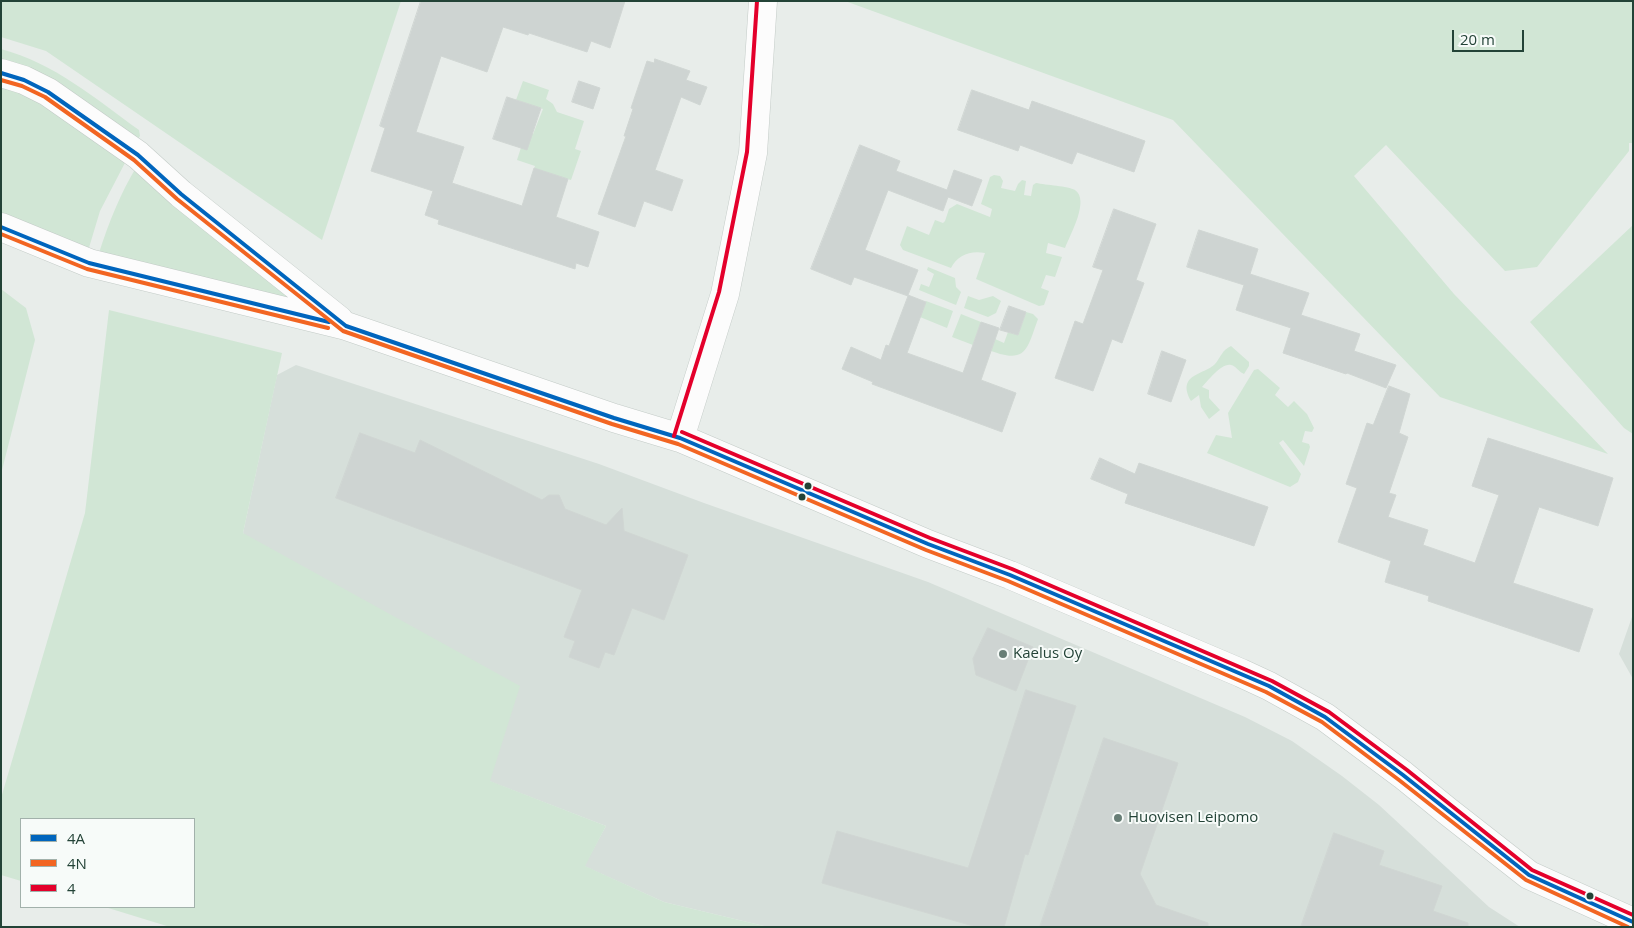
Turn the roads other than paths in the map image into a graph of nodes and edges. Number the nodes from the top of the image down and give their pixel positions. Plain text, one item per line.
1 (763, 1) edge
2 (1, 73) edge
3 (1, 227) edge
4 (346, 326) junction
5 (680, 438) junction
6 (1633, 922) edge

1 - 5 street
2 - 4 street
3 - 4 street
4 - 5 street
5 - 6 street

